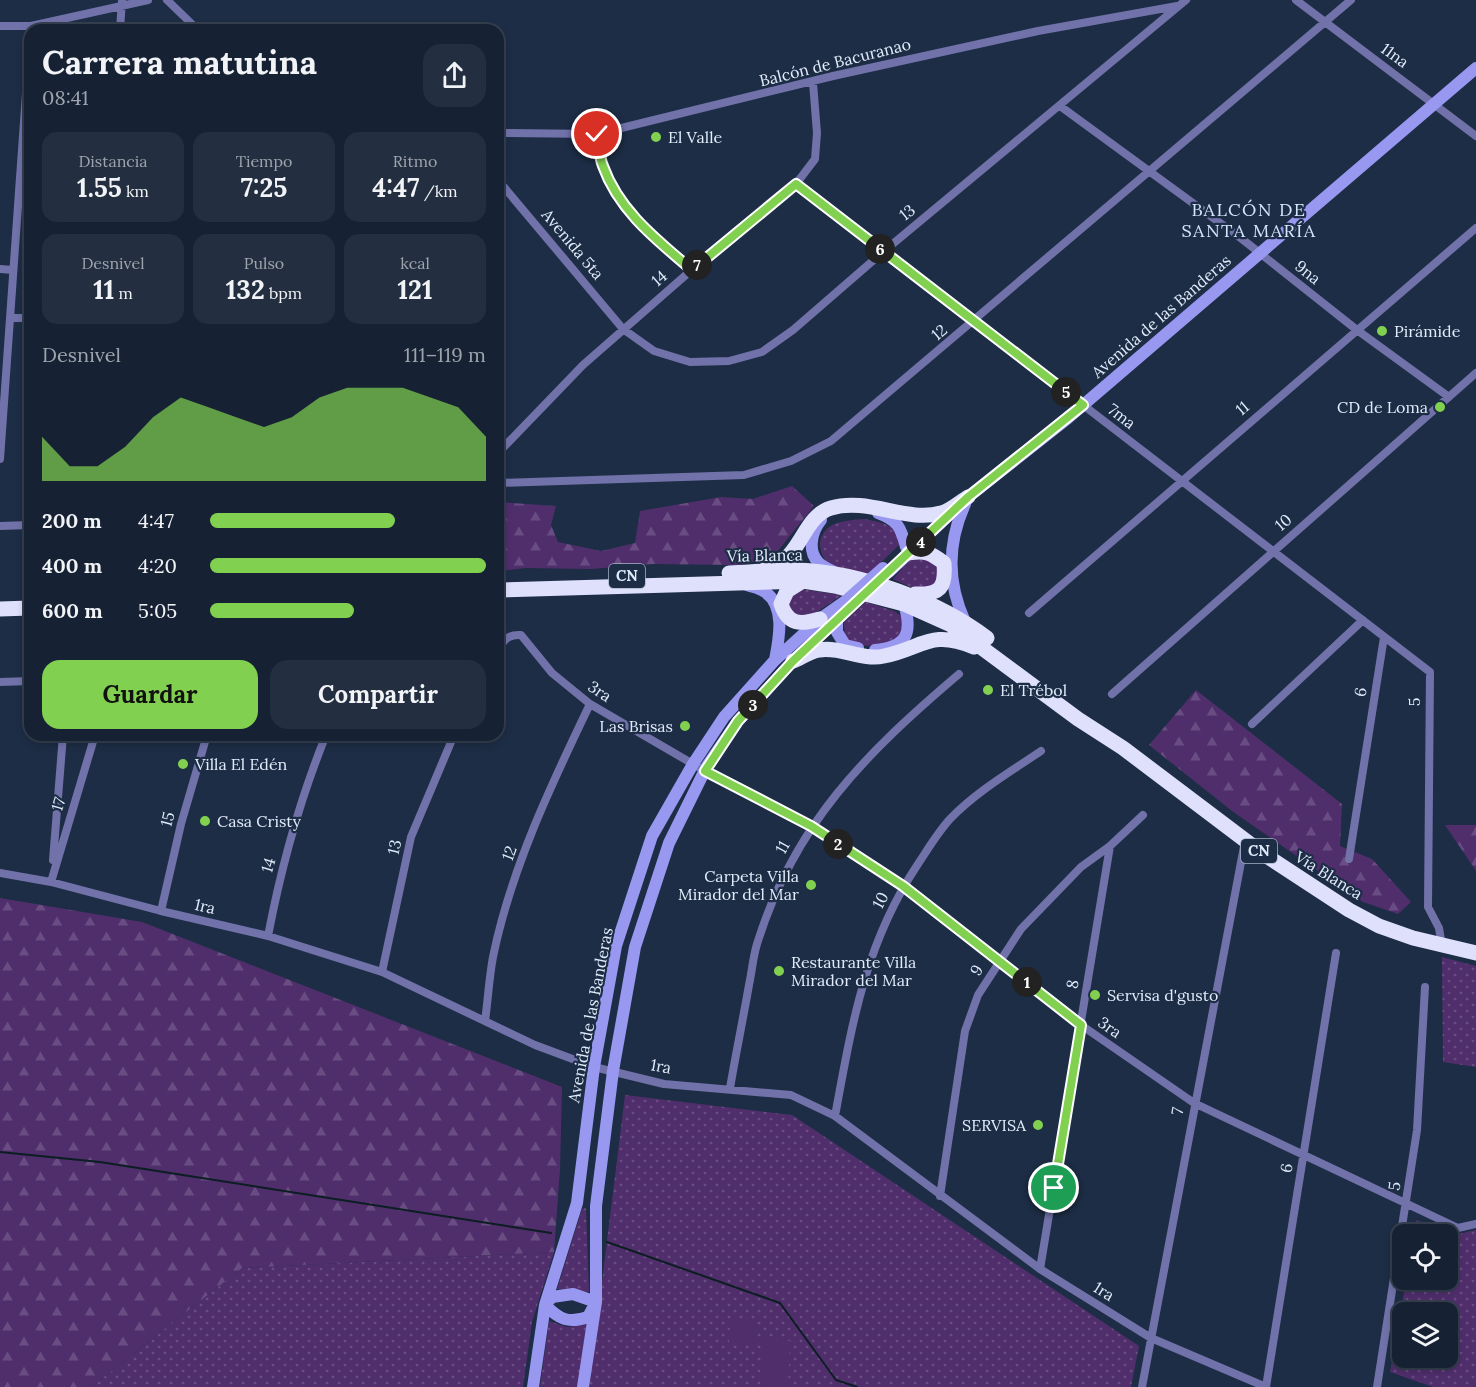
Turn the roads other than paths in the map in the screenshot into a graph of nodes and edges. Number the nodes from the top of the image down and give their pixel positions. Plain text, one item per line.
1 (148, 0) edge
2 (167, 0) edge
3 (1186, 0) edge
4 (1296, 0) edge
5 (1352, 0) edge
6 (122, 3) edge
7 (1178, 6) junction
8 (1324, 23) junction
9 (46, 24) edge
10 (120, 24) edge
11 (192, 24) edge
12 (0, 26) edge
13 (24, 28) edge
14 (1476, 68) edge
15 (813, 83) junction
16 (1434, 104) junction
17 (1060, 106) junction
18 (24, 124) edge
19 (504, 133) edge
20 (597, 134) junction
21 (1476, 136) edge
22 (1150, 172) junction
23 (796, 184) junction
24 (504, 187) edge
25 (1476, 228) edge
26 (883, 252) junction
27 (1260, 254) junction
28 (0, 269) edge
29 (14, 270) junction
30 (692, 270) junction
31 (10, 318) junction
32 (24, 318) edge
33 (975, 322) junction
34 (623, 328) junction
35 (1357, 330) junction
36 (1476, 373) edge
37 (3, 375) edge
38 (1449, 397) junction
39 (1083, 405) junction
40 (504, 447) edge
41 (0, 459) edge
42 (1181, 480) junction
43 (504, 483) edge
44 (968, 497) junction
45 (24, 525) edge
46 (0, 526) edge
47 (908, 550) junction
48 (1273, 551) junction
49 (757, 572) junction
50 (842, 577) junction
51 (802, 581) junction
52 (504, 582) edge
53 (741, 583) junction
54 (504, 590) edge
55 (24, 598) edge
56 (0, 599) edge
57 (907, 599) junction
58 (852, 600) junction
59 (24, 608) edge
60 (0, 609) edge
61 (1029, 613) dead end
62 (820, 619) junction
63 (837, 620) junction
64 (1363, 620) junction
65 (965, 622) junction
66 (1384, 636) junction
67 (504, 641) edge
68 (995, 656) junction
69 (775, 660) junction
70 (793, 661) junction
71 (1430, 672) joint
72 (959, 674) dead end
73 (0, 681) edge
74 (24, 681) edge
75 (1112, 694) dead end
76 (590, 704) junction
77 (1252, 724) dead end
78 (1094, 727) junction
79 (63, 741) edge
80 (92, 741) edge
81 (205, 741) edge
82 (324, 741) edge
83 (451, 741) edge
84 (1041, 751) dead end
85 (693, 764) junction
86 (705, 771) junction
87 (1143, 815) dead end
88 (811, 826) junction
89 (1245, 841) junction
90 (1110, 846) junction
91 (1349, 859) dead end
92 (0, 873) edge
93 (51, 882) junction
94 (903, 886) junction
95 (161, 911) junction
96 (268, 936) junction
97 (1442, 946) junction
98 (1336, 953) dead end
99 (1476, 953) edge
100 (1000, 960) junction
101 (1476, 962) edge
102 (382, 972) junction
103 (1425, 987) dead end
104 (485, 1021) junction
105 (1081, 1025) junction
106 (594, 1067) junction
107 (614, 1071) junction
108 (730, 1088) junction
109 (1194, 1103) junction
110 (835, 1116) junction
111 (1304, 1155) junction
112 (940, 1196) junction
113 (1406, 1206) junction
114 (1476, 1224) edge
115 (1041, 1269) junction
116 (596, 1302) junction
117 (545, 1305) junction
118 (1151, 1338) junction
119 (532, 1387) edge
120 (583, 1387) edge
121 (1142, 1387) edge
122 (1266, 1387) edge
123 (1377, 1387) edge

1 - 6 street
2 - 11 street
3 - 7 street, 13
4 - 8 street, 11na
5 - 8 street, 12
6 - 9 street
6 - 10 street
7 - 15 street, Balcón de Bacuranao
7 - 17 street, 13
8 - 16 street, 11na
8 - 22 street, 12
12 - 13 street
14 - 16 main road, Avenida de las Banderas
15 - 20 street, Balcón de Bacuranao
15 - 23 street, 14
16 - 21 street, 11na
16 - 27 main road, Avenida de las Banderas
17 - 22 street, 9na
17 - 26 street, 13
18 - 29 street
19 - 20 street, Balcón de Bacuranao
20 - 30 street
22 - 27 street, 9na
22 - 33 street, 12
23 - 26 street, 7ma
23 - 30 street, 14
24 - 34 street, Avenida 5ta
25 - 35 street, 11
26 - 33 street, 7ma
26 - 34 street, 13
27 - 35 street, 9na
27 - 39 main road, Avenida de las Banderas
28 - 29 street
29 - 31 street
30 - 34 street, 14
31 - 32 street
31 - 37 street
33 - 39 street, 7ma
33 - 43 street, 12
34 - 40 street, 14
35 - 38 street, 9na
35 - 42 street, 11
36 - 38 street, 10
37 - 41 street
38 - 48 street, 10
39 - 42 street, 7ma
39 - 44 main road, Avenida de las Banderas
42 - 48 street, 7ma
42 - 61 street, 11
44 - 47 main road, Avenida de las Banderas
44 - 49 highway
44 - 65 main road
45 - 46 street
47 - 50 main road
47 - 57 highway
47 - 58 main road, Avenida de las Banderas, bridge
48 - 64 street, 7ma
48 - 75 street, 10
49 - 50 highway, Vía Blanca / CN
49 - 52 highway, Vía Blanca / CN
50 - 57 highway, Vía Blanca / CN
51 - 53 highway, Vía Blanca / CN
51 - 57 highway, Vía Blanca / CN
51 - 62 highway
53 - 54 highway, Vía Blanca / CN
53 - 69 main road
55 - 56 highway
57 - 63 main road
57 - 65 highway, Vía Blanca / CN
57 - 68 highway, Vía Blanca / CN
58 - 62 main road, Avenida de las Banderas
58 - 63 main road, Avenida de las Banderas
59 - 60 highway
62 - 69 main road, Avenida de las Banderas
63 - 70 main road, Avenida de las Banderas
64 - 66 street, 7ma
64 - 77 street
65 - 78 highway, Vía Blanca / CN
66 - 71 street, 7ma
66 - 91 street, 6
67 - 76 street, 3ra
68 - 70 highway
68 - 78 highway, Vía Blanca / CN
69 - 85 main road, Avenida de las Banderas
70 - 86 main road, Avenida de las Banderas
71 - 97 street, 5
72 - 88 street, 11
73 - 74 street
76 - 85 street, 3ra
76 - 104 street, 12
78 - 89 highway, Vía Blanca / CN
79 - 93 street
80 - 93 street, 17
81 - 95 street, 15
82 - 96 street, 14
83 - 102 street, 13
84 - 94 street, 10
85 - 86 street, 3ra
85 - 106 main road, Avenida de las Banderas
86 - 88 street, 3ra
86 - 107 main road, Avenida de las Banderas
87 - 90 street, 9
88 - 94 street, 3ra
88 - 108 street, 11
89 - 97 highway, Vía Blanca / CN
89 - 109 street, 7
90 - 100 street, 9
90 - 105 street, 8
92 - 93 street, 1ra
93 - 95 street, 1ra
94 - 100 street, 3ra
94 - 110 street, 10
95 - 96 street, 1ra
96 - 102 street, 1ra
97 - 99 highway, Vía Blanca / CN
97 - 101 highway
98 - 111 street, 6
100 - 105 street, 3ra
100 - 112 street, 9
102 - 104 street, 1ra
103 - 113 street, 5
104 - 106 street, 1ra
105 - 109 street, 3ra
105 - 115 street, 8
106 - 107 street, 1ra
106 - 117 main road, Avenida de las Banderas
107 - 108 street, 1ra
107 - 116 main road, Avenida de las Banderas
108 - 110 street, 1ra
109 - 111 street, 3ra
109 - 118 street, 7
110 - 112 street, 1ra
111 - 113 street, 3ra
111 - 122 street, 6
112 - 115 street, 1ra
113 - 114 street, 3ra
113 - 123 street, 5
115 - 118 street, 1ra
116 - 117 main road
116 - 117 main road
116 - 120 main road, Avenida de las Banderas
117 - 119 main road, Avenida de las Banderas
118 - 121 street, 7
118 - 122 street, 1ra

